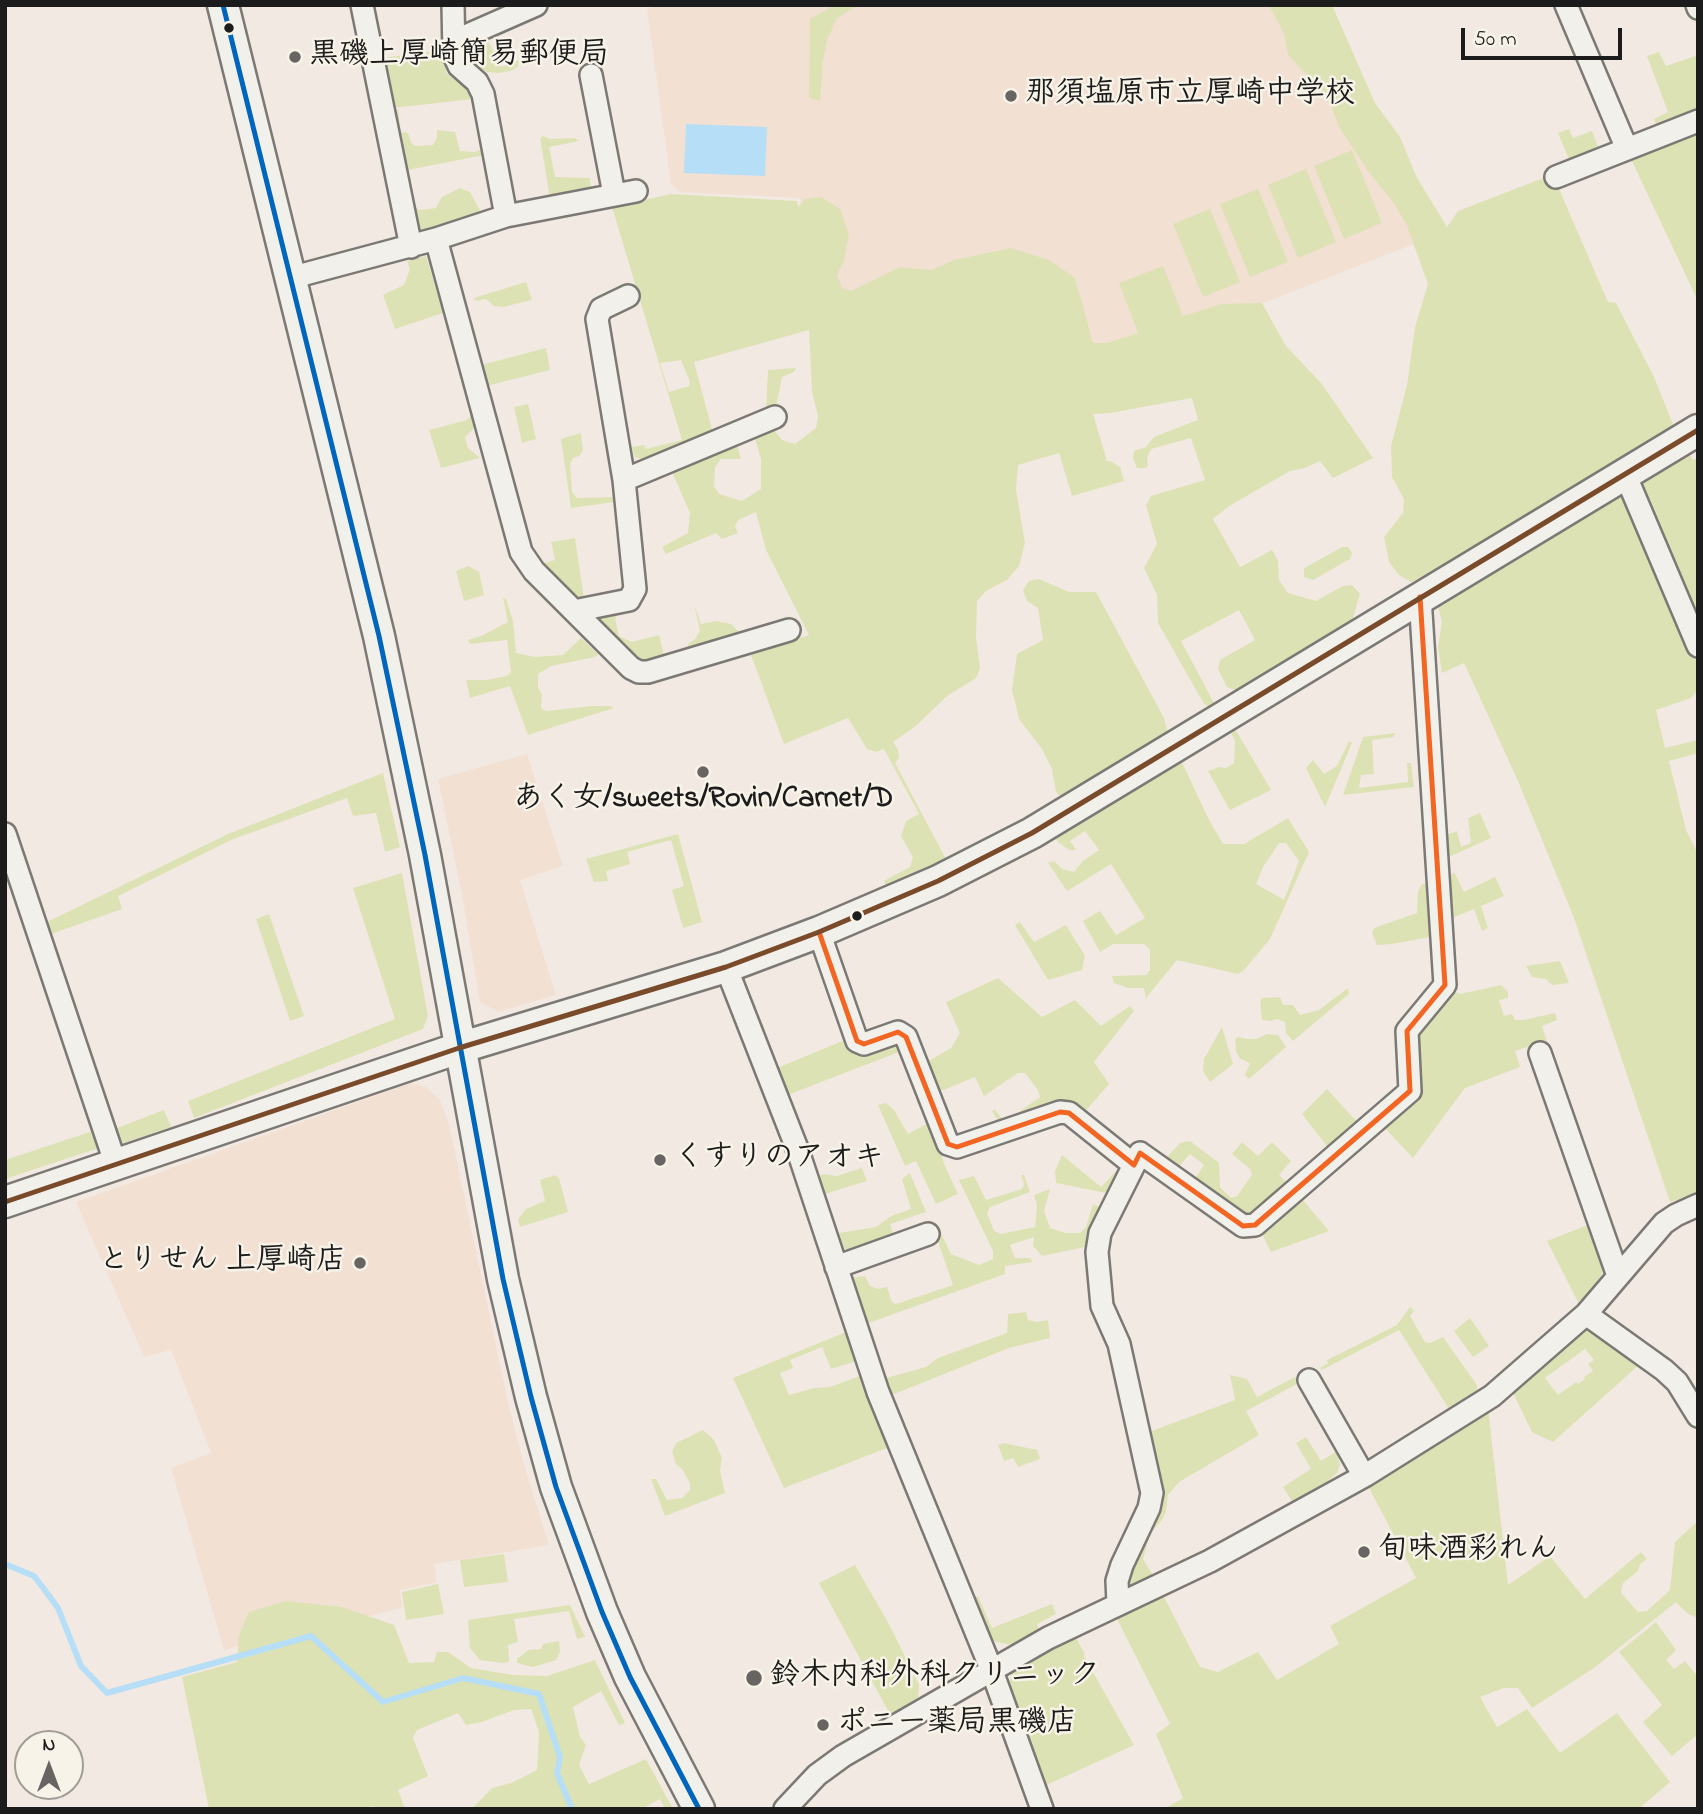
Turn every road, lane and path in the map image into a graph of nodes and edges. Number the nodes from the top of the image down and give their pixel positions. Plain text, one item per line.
1 (223, 5) edge
2 (362, 5) edge
3 (453, 5) edge
4 (536, 5) edge
5 (1566, 5) edge
6 (454, 41) junction
7 (591, 75) dead end
8 (1698, 121) edge
9 (1627, 149) junction
10 (1556, 177) dead end
11 (636, 191) dead end
12 (614, 194) junction
13 (506, 216) junction
14 (436, 239) junction
15 (411, 247) junction
16 (290, 278) junction
17 (628, 296) dead end
18 (775, 417) dead end
19 (1698, 430) edge
20 (1625, 474) junction
21 (624, 480) junction
22 (1420, 597) junction
23 (574, 611) junction
24 (789, 630) dead end
25 (1698, 646) edge
26 (5, 834) edge
27 (819, 932) junction
28 (726, 967) junction
29 (459, 1048) junction
30 (1540, 1053) dead end
31 (116, 1165) junction
32 (1134, 1165) junction
33 (5, 1202) edge
34 (1698, 1205) edge
35 (928, 1234) dead end
36 (836, 1267) junction
37 (1618, 1276) junction
38 (1586, 1314) junction
39 (1309, 1380) dead end
40 (1698, 1416) edge
41 (1364, 1476) junction
42 (1118, 1604) junction
43 (992, 1671) junction
44 (699, 1809) edge
45 (785, 1809) edge
46 (1042, 1809) edge

1 - 16 street
2 - 15 street
3 - 6 street
4 - 6 street
5 - 9 street
6 - 13 street
7 - 12 street
8 - 9 street
9 - 10 street
11 - 12 street
12 - 13 street
13 - 14 street
14 - 15 street
14 - 23 street
15 - 16 street
16 - 29 street
17 - 21 street
18 - 21 street
19 - 20 street
20 - 22 street
20 - 25 street
21 - 23 street
22 - 27 street
22 - 32 street
23 - 24 street
26 - 31 street
27 - 28 street
27 - 32 street
28 - 29 street
28 - 36 street
29 - 31 street
29 - 44 street
30 - 37 street
31 - 33 street
32 - 42 street
34 - 37 street
35 - 36 street
36 - 43 street
37 - 38 street
38 - 40 street
38 - 41 street
39 - 41 street
41 - 42 street
42 - 43 street
43 - 45 street
43 - 46 street

